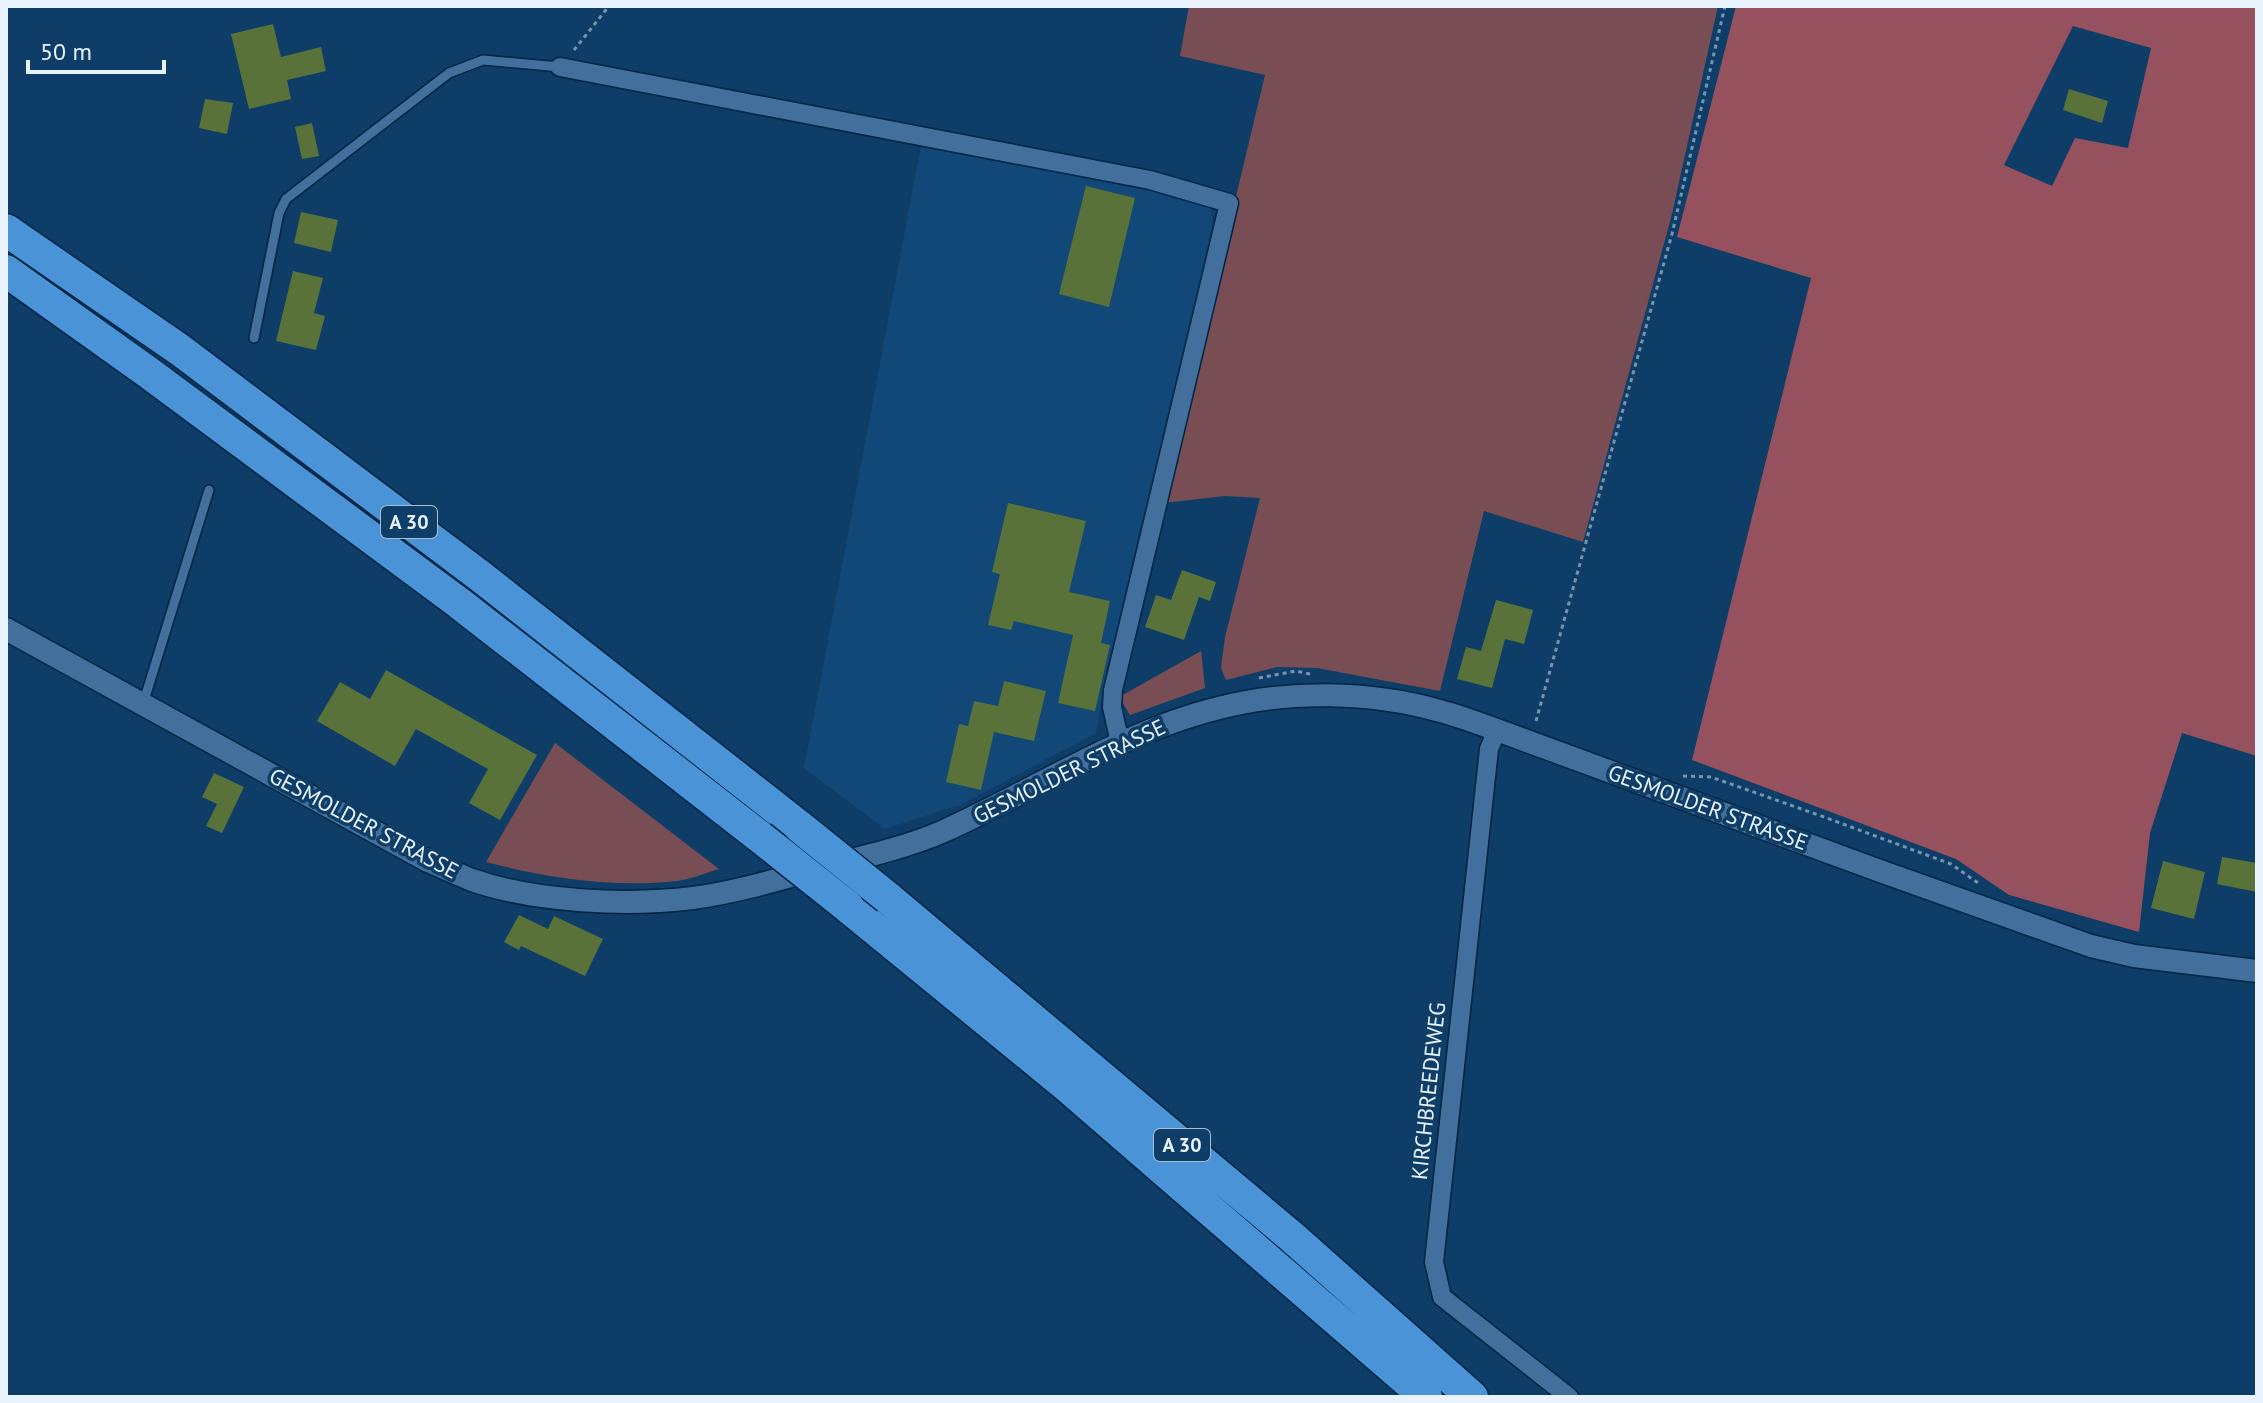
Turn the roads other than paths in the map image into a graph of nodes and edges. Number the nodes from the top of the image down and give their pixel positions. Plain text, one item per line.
1 (560, 67) joint
2 (6, 230) edge
3 (6, 271) edge
4 (254, 338) dead end
5 (209, 490) dead end
6 (6, 629) edge
7 (143, 704) junction
8 (1497, 730) junction
9 (1120, 743) junction
10 (2257, 971) edge
11 (1426, 1397) edge
12 (1472, 1397) edge
13 (1569, 1397) edge

1 - 4 lane
1 - 9 street
2 - 12 highway, A 30, bridge
3 - 11 highway, A 30, bridge
5 - 7 lane
6 - 7 street, GESMOLDER STRASSE
7 - 9 street, GESMOLDER STRASSE
8 - 9 street, GESMOLDER STRASSE
8 - 10 street, GESMOLDER STRASSE
8 - 13 street, KIRCHBREEDEWEG

